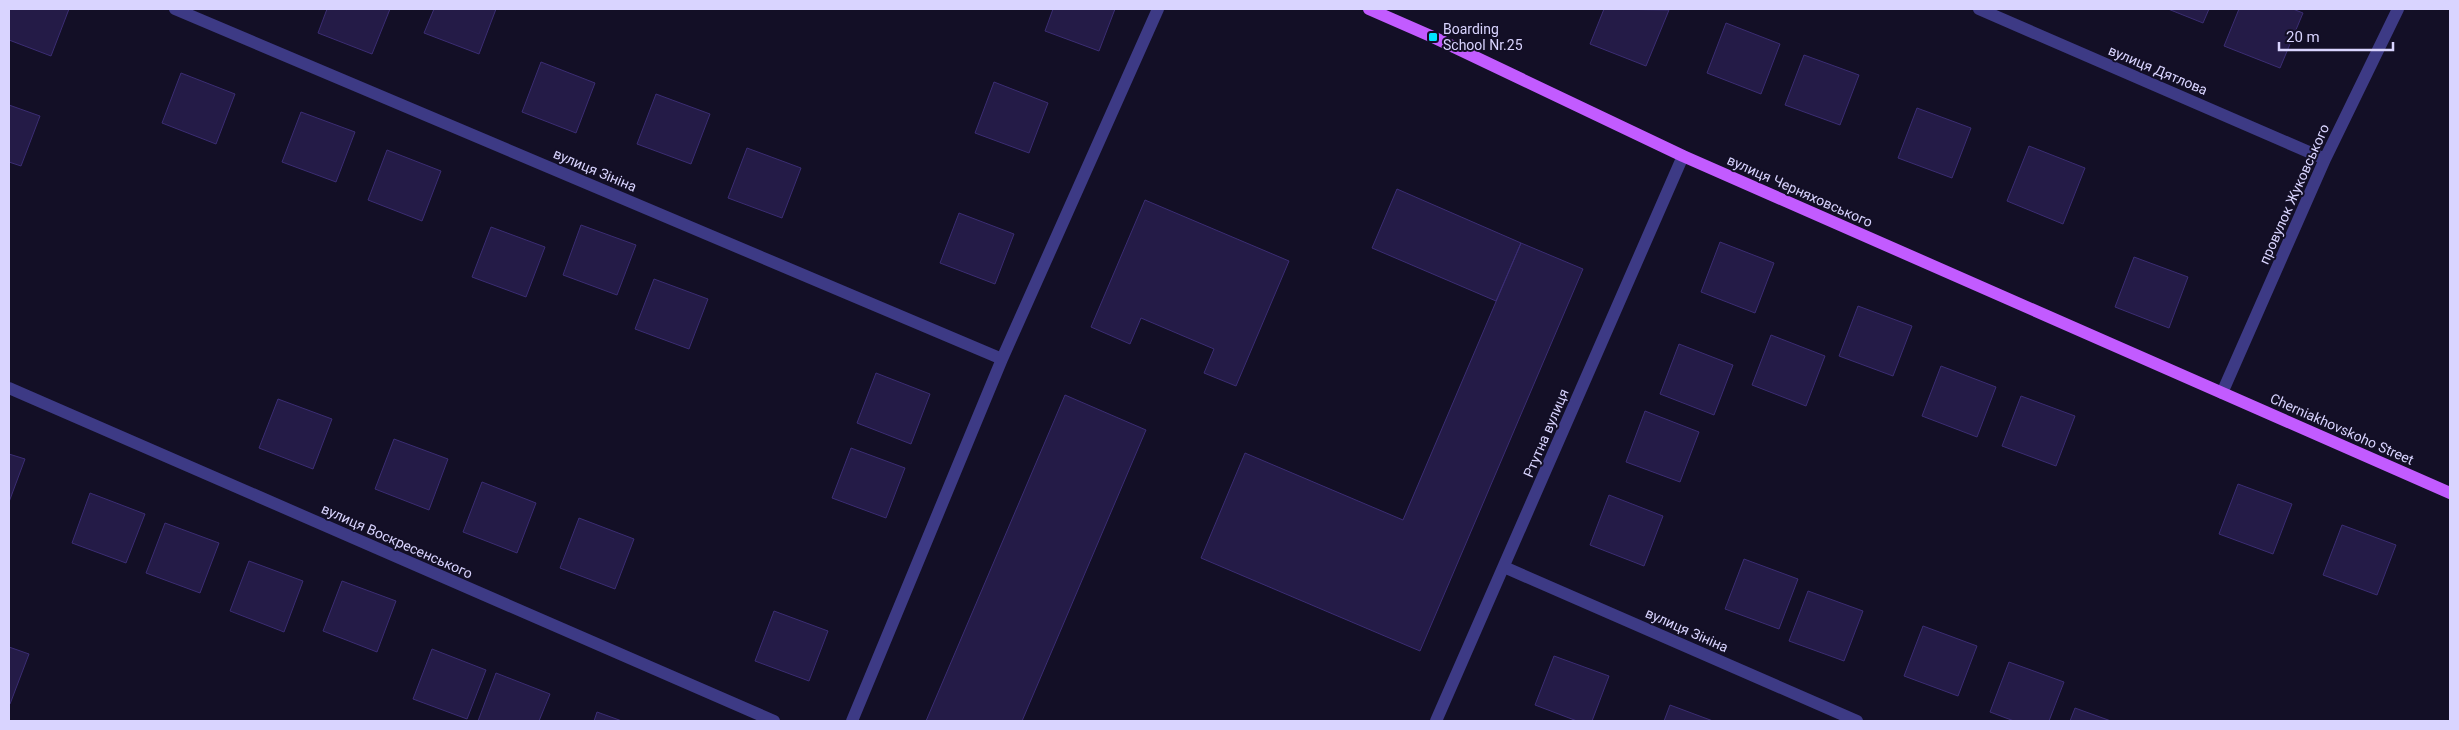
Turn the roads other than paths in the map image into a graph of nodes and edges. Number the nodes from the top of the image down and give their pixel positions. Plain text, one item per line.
1 (175, 9) edge
2 (1158, 9) edge
3 (1369, 9) edge
4 (1979, 9) edge
5 (2398, 9) edge
6 (1683, 156) junction
7 (2325, 159) junction
8 (1002, 360) junction
9 (9, 388) edge
10 (2222, 393) junction
11 (2450, 493) edge
12 (1504, 567) junction
13 (774, 721) edge
14 (852, 721) edge
15 (1436, 721) edge
16 (1856, 721) edge

1 - 8 street, вулиця Зініна
2 - 8 street
3 - 6 main road, вулиця Черняховського
4 - 7 street, вулиця Дятлова
5 - 7 street, провулок Жуковського
6 - 10 main road, вулиця Черняховського
6 - 12 street, Ртутна вулиця
7 - 10 street, провулок Жуковського
8 - 14 street
9 - 13 street, вулиця Воскресенського
10 - 11 main road, Cherniakhovskoho Street
12 - 15 street, Ртутна вулиця
12 - 16 street, вулиця Зініна

